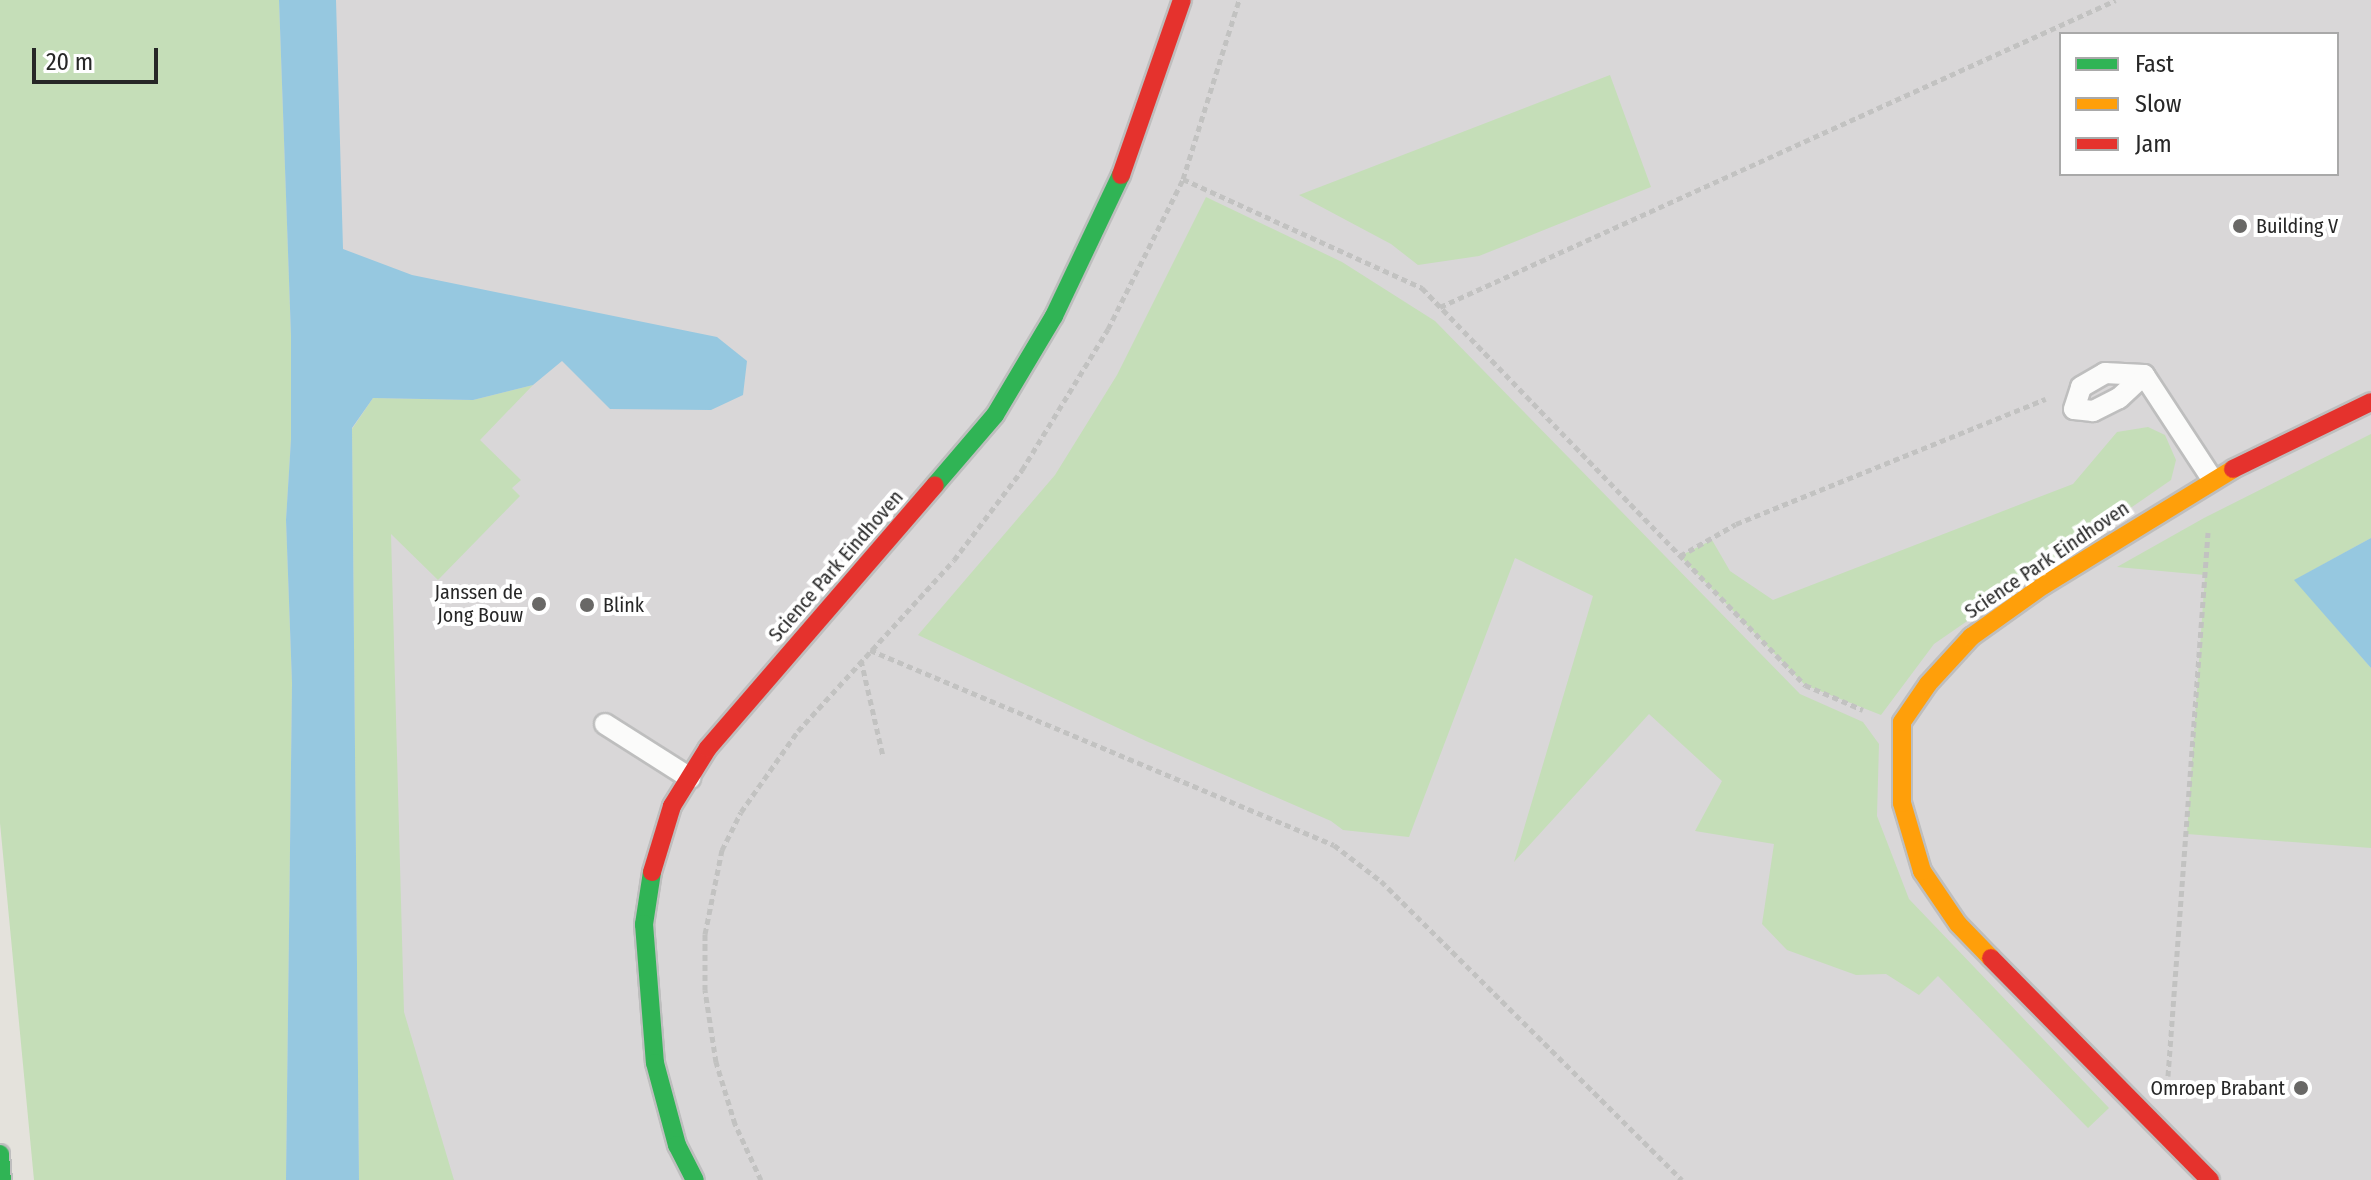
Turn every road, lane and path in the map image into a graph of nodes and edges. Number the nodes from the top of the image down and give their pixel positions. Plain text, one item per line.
1 (1182, 0) edge
2 (1239, 0) edge
3 (2116, 0) edge
4 (1440, 307) junction
5 (2144, 375) dead end
6 (2058, 393) dead end
7 (2371, 402) edge
8 (2212, 479) junction
9 (1680, 556) junction
10 (861, 660) junction
11 (1902, 722) junction
12 (605, 724) dead end
13 (883, 756) dead end
14 (690, 778) junction
15 (2168, 1079) dead end
16 (0, 1154) edge
17 (2, 1180) edge
18 (695, 1180) edge
19 (761, 1180) edge
20 (1682, 1180) edge
21 (2210, 1180) edge

1 - 14 main road, Science Park Eindhoven
2 - 4 path
3 - 4 path
4 - 9 path
5 - 8 lane
6 - 9 path
7 - 8 main road, Science Park Eindhoven
8 - 11 main road, Science Park Eindhoven
8 - 15 path
9 - 11 path
10 - 13 path
10 - 19 path
10 - 20 path
11 - 21 main road
12 - 14 lane
14 - 18 main road, Science Park Eindhoven
16 - 17 main road

